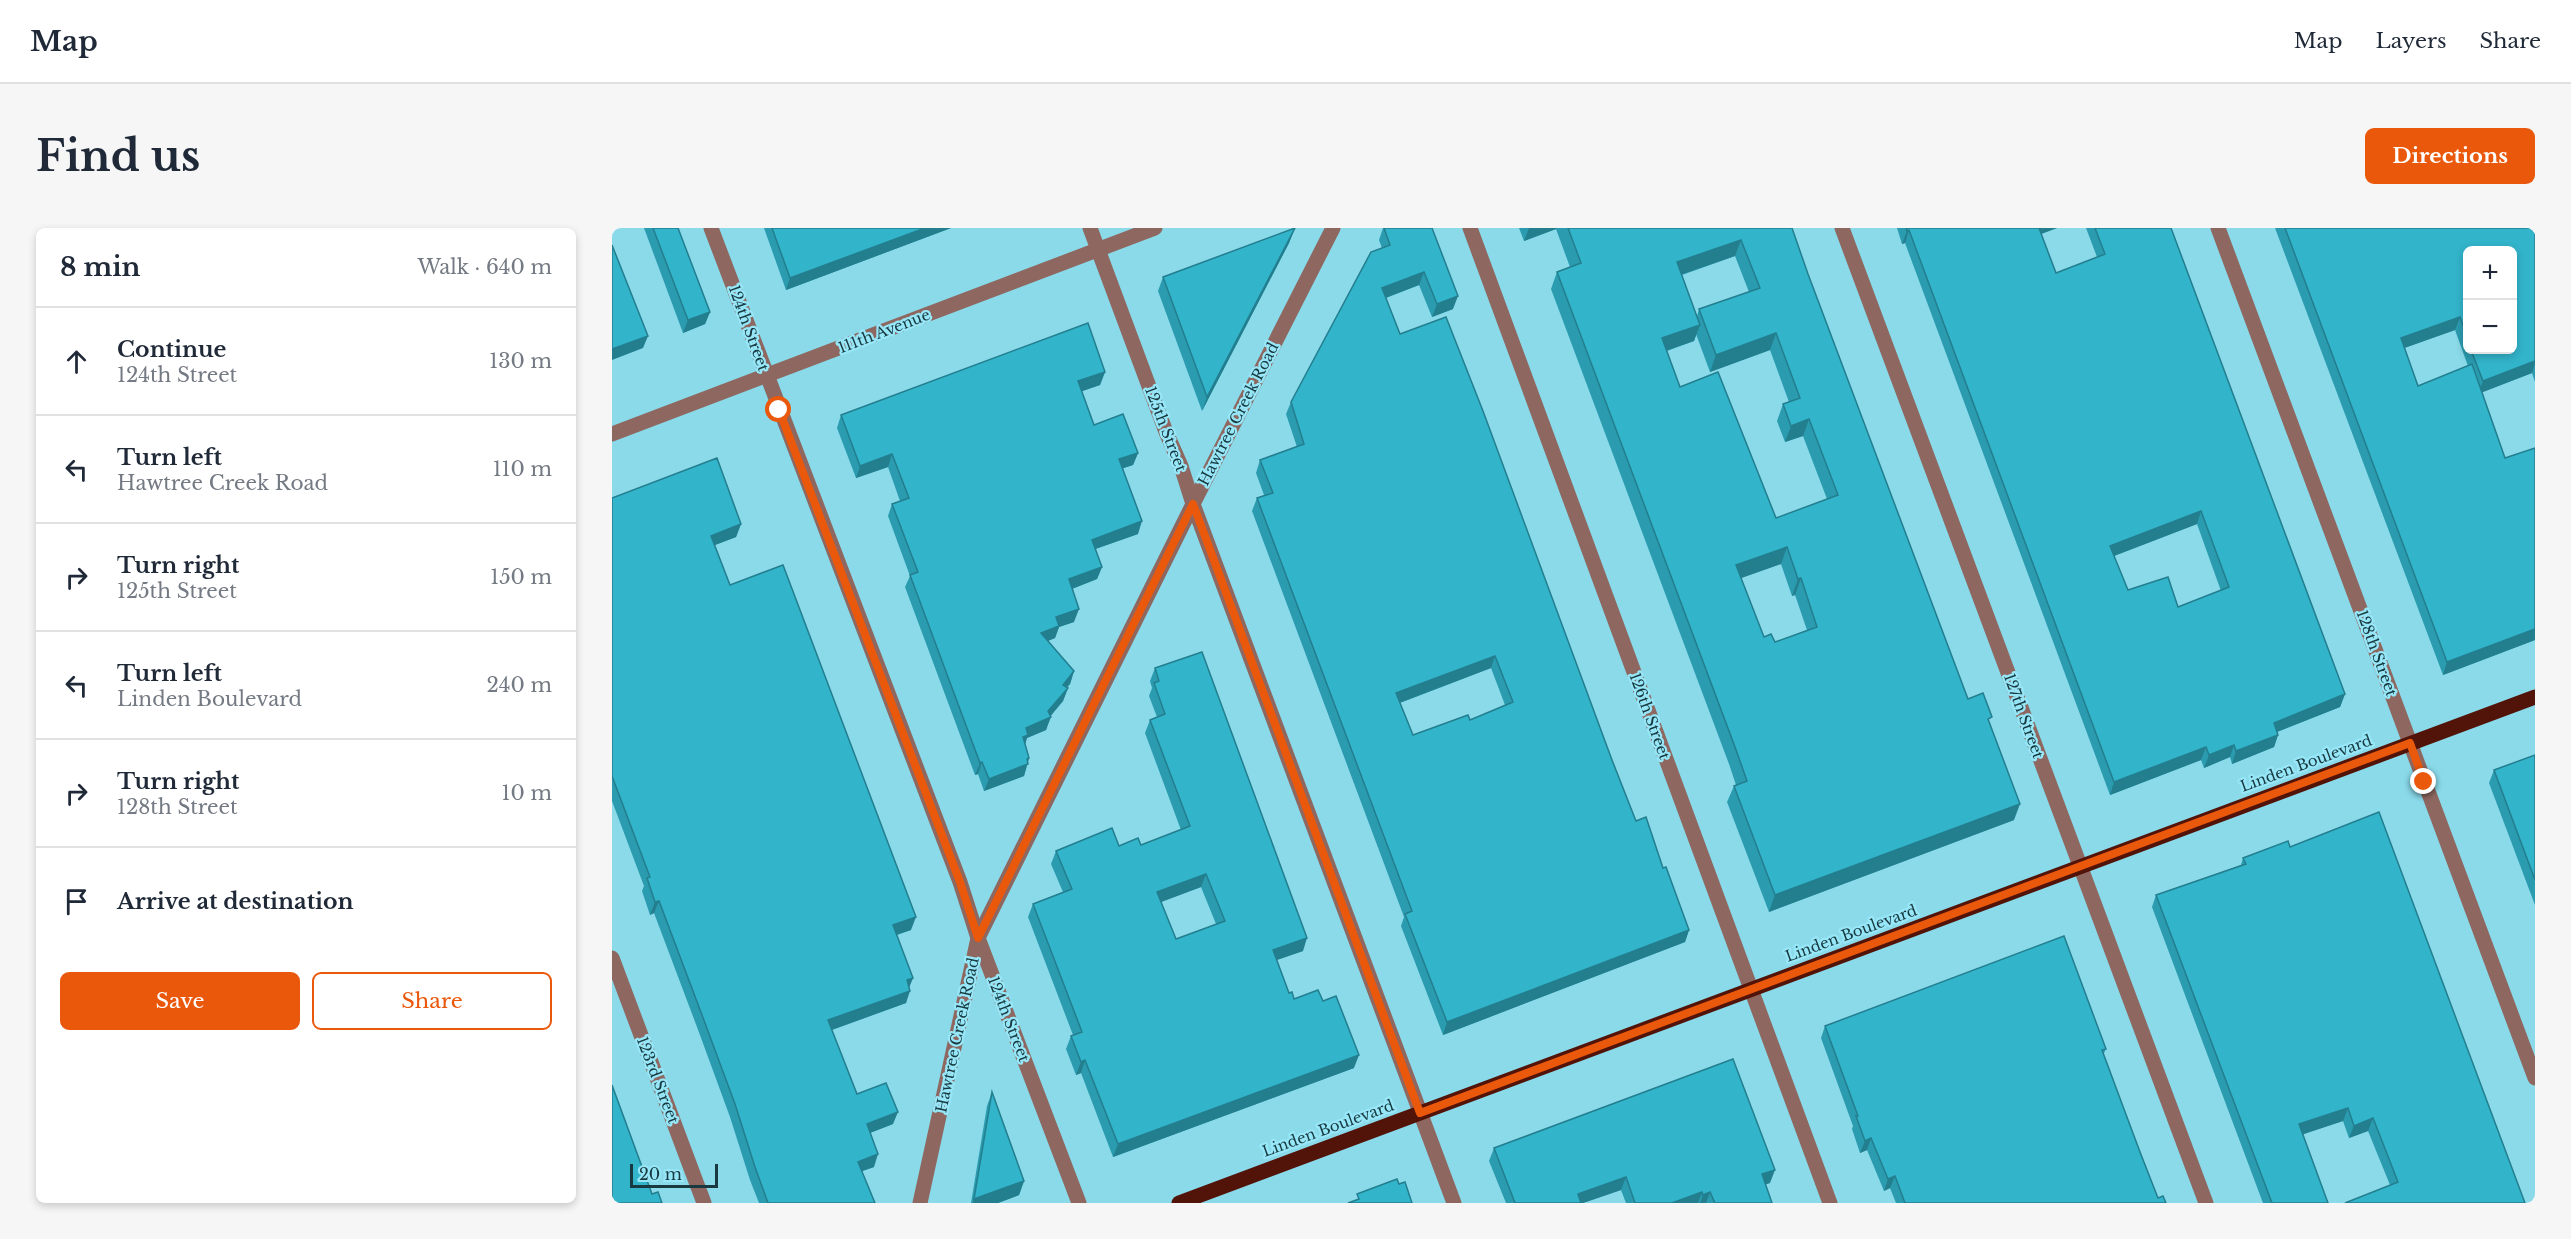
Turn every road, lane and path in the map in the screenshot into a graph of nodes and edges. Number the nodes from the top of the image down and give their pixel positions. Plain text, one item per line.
1 (711, 228) edge
2 (1090, 228) edge
3 (1155, 228) edge
4 (1333, 228) edge
5 (1470, 228) edge
6 (1842, 228) edge
7 (2218, 228) edge
8 (1098, 250) junction
9 (766, 375) junction
10 (612, 434) edge
11 (1193, 504) junction
12 (2535, 697) edge
13 (2410, 743) junction
14 (2080, 867) junction
15 (978, 938) junction
16 (612, 958) edge
17 (1751, 990) junction
18 (2535, 1078) edge
19 (1420, 1113) junction
20 (704, 1203) edge
21 (920, 1203) edge
22 (1079, 1203) edge
23 (1179, 1203) edge
24 (1454, 1203) edge
25 (1830, 1203) edge
26 (2206, 1203) edge

1 - 9 street, 124th Street
2 - 8 street, 125th Street
3 - 8 street, 111th Avenue
4 - 11 street, Hawtree Creek Road
5 - 17 street, 126th Street
6 - 14 street, 127th Street
7 - 13 street, 128th Street
8 - 9 street, 111th Avenue
8 - 11 street, 125th Street
9 - 10 street, 111th Avenue
9 - 15 street, 124th Street
11 - 15 street, Hawtree Creek Road
11 - 19 street, 125th Street
12 - 13 main road, Linden Boulevard
13 - 14 main road, Linden Boulevard
13 - 18 street, 128th Street
14 - 17 main road, Linden Boulevard
14 - 26 street, 127th Street
15 - 21 street, Hawtree Creek Road
15 - 22 street, 124th Street
16 - 20 street, 123rd Street
17 - 19 main road, Linden Boulevard
17 - 25 street, 126th Street
19 - 23 main road, Linden Boulevard
19 - 24 street, 125th Street

